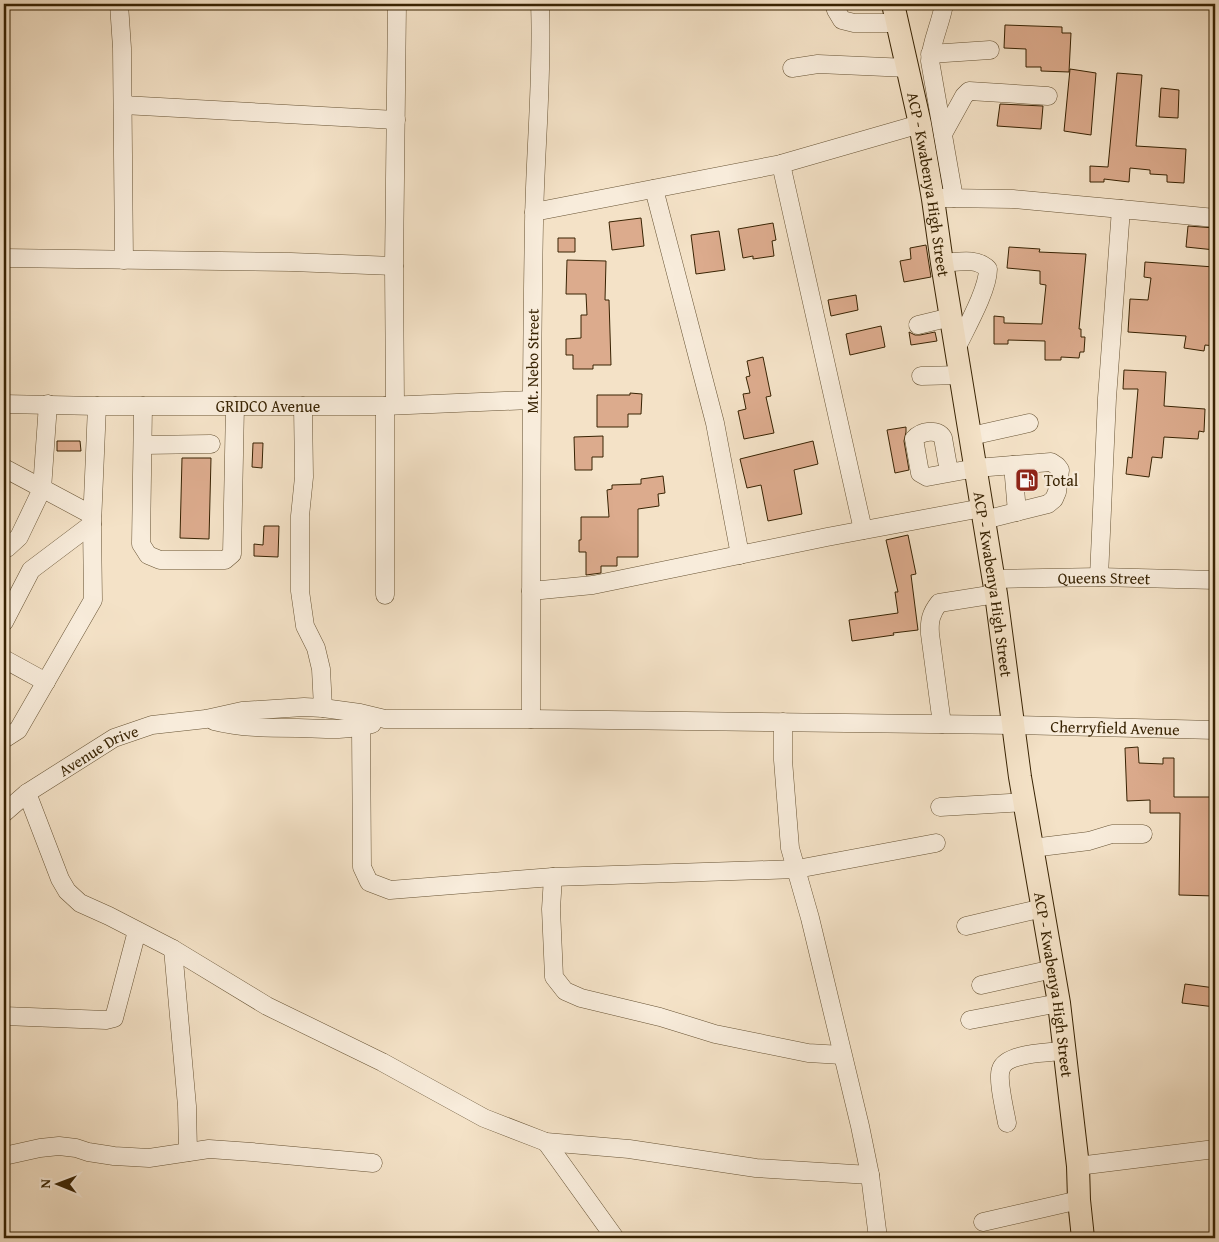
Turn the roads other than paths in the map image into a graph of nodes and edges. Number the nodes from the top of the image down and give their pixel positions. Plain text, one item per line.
1 (119, 4) edge
2 (397, 4) edge
3 (540, 4) edge
4 (834, 4) edge
5 (944, 4) edge
6 (896, 13) edge
7 (990, 50) dead end
8 (930, 54) junction
9 (792, 68) dead end
10 (908, 68) junction
11 (1048, 96) dead end
12 (123, 105) junction
13 (396, 120) junction
14 (920, 124) junction
15 (943, 134) junction
16 (781, 164) junction
17 (654, 189) junction
18 (943, 198) junction
19 (1121, 209) junction
20 (534, 212) junction
21 (1215, 218) edge
22 (4, 258) edge
23 (124, 260) junction
24 (942, 263) junction
25 (394, 266) junction
26 (951, 317) junction
27 (918, 325) dead end
28 (956, 349) junction
29 (961, 375) junction
30 (922, 376) dead end
31 (531, 400) junction
32 (4, 404) edge
33 (48, 404) junction
34 (97, 406) junction
35 (143, 406) junction
36 (235, 406) junction
37 (303, 406) junction
38 (390, 406) junction
39 (1028, 423) dead end
40 (971, 436) junction
41 (211, 444) dead end
42 (143, 445) junction
43 (1013, 465) junction
44 (4, 468) edge
45 (976, 468) junction
46 (949, 472) dead end
47 (42, 489) junction
48 (1017, 512) junction
49 (983, 514) junction
50 (92, 520) junction
51 (864, 530) junction
52 (4, 548) edge
53 (740, 555) junction
54 (1099, 577) junction
55 (1215, 580) edge
56 (995, 587) junction
57 (531, 591) junction
58 (385, 595) dead end
59 (4, 622) edge
60 (4, 659) edge
61 (46, 682) junction
62 (323, 708) junction
63 (206, 718) junction
64 (531, 719) junction
65 (385, 720) junction
66 (783, 722) junction
67 (942, 724) junction
68 (1013, 725) junction
69 (361, 727) junction
70 (1215, 730) edge
71 (4, 740) edge
72 (26, 793) junction
73 (1025, 802) junction
74 (940, 807) dead end
75 (4, 813) edge
76 (1143, 834) dead end
77 (936, 842) dead end
78 (1032, 848) junction
79 (797, 869) junction
80 (552, 877) junction
81 (1043, 908) junction
82 (966, 926) dead end
83 (137, 931) junction
84 (173, 949) junction
85 (1053, 969) junction
86 (981, 985) dead end
87 (1059, 1003) junction
88 (4, 1016) edge
89 (970, 1020) dead end
90 (1066, 1050) junction
91 (842, 1055) junction
92 (1007, 1123) dead end
93 (546, 1142) junction
94 (1215, 1149) edge
95 (188, 1152) junction
96 (4, 1156) edge
97 (373, 1162) dead end
98 (1078, 1166) junction
99 (870, 1175) junction
100 (1079, 1200) junction
101 (983, 1222) dead end
102 (614, 1238) edge
103 (878, 1238) edge
104 (1083, 1238) edge
105 (1094, 1238) edge

1 - 12 street
2 - 13 street
3 - 20 street, Mt. Nebo Street
4 - 6 street
5 - 8 street
6 - 10 main road, ACP - Kwabenya High Street
7 - 8 street
8 - 15 street
9 - 10 street
10 - 14 main road, ACP - Kwabenya High Street
11 - 15 street
12 - 13 street
12 - 23 street
13 - 25 street
14 - 16 street
14 - 18 main road, ACP - Kwabenya High Street
15 - 18 street
16 - 17 street
16 - 51 street
17 - 20 street
17 - 53 street
18 - 19 street
18 - 24 main road, ACP - Kwabenya High Street
19 - 21 street
19 - 54 street
20 - 31 street, Mt. Nebo Street
22 - 23 street
23 - 25 street
24 - 26 main road, ACP - Kwabenya High Street
24 - 28 street
25 - 38 street
26 - 27 street
26 - 28 main road, ACP - Kwabenya High Street
28 - 29 main road, ACP - Kwabenya High Street
29 - 30 street
29 - 40 main road, ACP - Kwabenya High Street
31 - 38 street, GRIDCO Avenue
31 - 57 street, Mt. Nebo Street
32 - 33 street, GRIDCO Avenue
33 - 34 street, GRIDCO Avenue
33 - 47 street
34 - 35 street, GRIDCO Avenue
34 - 50 street
35 - 36 street, GRIDCO Avenue
35 - 42 street
36 - 37 street, GRIDCO Avenue
36 - 42 street
37 - 38 street, GRIDCO Avenue
37 - 62 street
38 - 58 street
39 - 40 street
40 - 45 main road, ACP - Kwabenya High Street
41 - 42 street
43 - 45 street
43 - 48 street
43 - 48 street
44 - 47 street
45 - 46 street
45 - 49 main road, ACP - Kwabenya High Street
47 - 50 street
47 - 52 street
48 - 49 street
49 - 51 street
49 - 56 main road, ACP - Kwabenya High Street
50 - 59 street
50 - 61 street
51 - 53 street
53 - 57 street
54 - 55 street, Queens Street
54 - 56 street, Queens Street
56 - 67 street, Queens Street
56 - 68 main road, ACP - Kwabenya High Street
57 - 64 street, Mt. Nebo Street
60 - 61 street
61 - 71 street
62 - 63 street, Avenue Drive
62 - 65 street, Avenue Drive
63 - 69 street
63 - 72 street, Avenue Drive
64 - 65 street, Cherryfield Avenue
64 - 66 street, Cherryfield Avenue
65 - 69 street
66 - 67 street, Cherryfield Avenue
66 - 79 street
67 - 68 street, Cherryfield Avenue
68 - 70 street, Cherryfield Avenue
68 - 73 main road, ACP - Kwabenya High Street
69 - 80 street
72 - 75 street, Avenue Drive
72 - 83 street
73 - 74 street
73 - 78 main road, ACP - Kwabenya High Street
76 - 78 street
77 - 79 street
78 - 81 main road, ACP - Kwabenya High Street
79 - 80 street
79 - 91 street
80 - 91 street
81 - 82 street
81 - 85 main road, ACP - Kwabenya High Street
83 - 84 street
83 - 88 street
84 - 93 street
84 - 95 street
85 - 86 street
85 - 87 main road, ACP - Kwabenya High Street
87 - 89 street
87 - 90 main road, ACP - Kwabenya High Street
90 - 92 street
90 - 98 main road, ACP - Kwabenya High Street
91 - 99 street
93 - 99 street
93 - 102 street
94 - 98 street
95 - 96 street
95 - 97 street
98 - 100 main road
98 - 105 main road
99 - 103 street
100 - 101 street
100 - 104 main road

